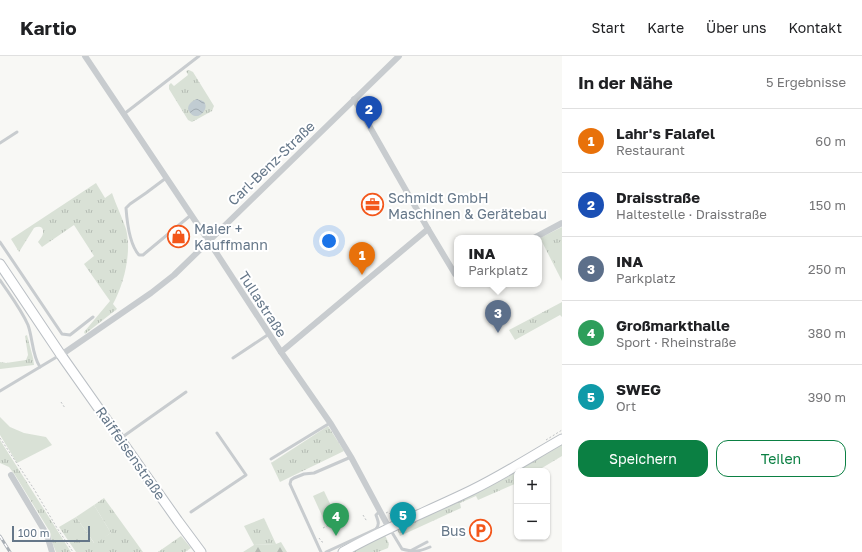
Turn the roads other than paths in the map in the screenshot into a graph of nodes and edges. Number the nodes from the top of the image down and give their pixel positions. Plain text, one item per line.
1 (85, 56) edge
2 (200, 56) edge
3 (399, 56) edge
4 (354, 99) junction
5 (124, 114) junction
6 (17, 132) dead end
7 (0, 143) edge
8 (166, 178) junction
9 (191, 215) junction
10 (562, 224) edge
11 (428, 229) junction
12 (540, 235) edge
13 (208, 241) junction
14 (0, 242) edge
15 (0, 264) edge
16 (454, 272) edge
17 (0, 280) edge
18 (92, 317) dead end
19 (269, 334) junction
20 (280, 352) junction
21 (61, 355) junction
22 (233, 358) dead end
23 (40, 367) junction
24 (0, 391) edge
25 (186, 392) dead end
26 (330, 423) junction
27 (217, 433) dead end
28 (120, 438) junction
29 (562, 439) edge
30 (351, 457) junction
31 (271, 459) dead end
32 (10, 475) dead end
33 (380, 511) junction
34 (191, 512) dead end
35 (390, 528) junction
36 (427, 542) dead end
37 (430, 547) dead end
38 (347, 550) edge
39 (410, 551) junction
40 (52, 552) edge
41 (201, 552) edge
42 (321, 552) edge
43 (326, 552) edge

1 - 5 street, Tullastraße
2 - 5 lane
3 - 4 street, Carl-Benz-Straße
4 - 11 street
4 - 13 street, Carl-Benz-Straße
5 - 8 street, Tullastraße
6 - 7 lane
8 - 9 street, Tullastraße
8 - 9 lane
9 - 13 street, Tullastraße
10 - 12 street
11 - 16 street
11 - 20 street
13 - 19 street, Tullastraße
13 - 21 street, Carl-Benz-Straße
14 - 18 lane
15 - 21 street, Raiffeisenstraße
17 - 23 lane
19 - 20 street, Tullastraße
19 - 22 lane
20 - 26 street, Tullastraße
21 - 23 lane
21 - 28 street, Raiffeisenstraße
23 - 24 lane
25 - 28 lane
26 - 30 street, Tullastraße
26 - 31 lane
27 - 34 lane
28 - 41 street, Raiffeisenstraße
29 - 35 street
30 - 33 street, Tullastraße
30 - 42 lane
32 - 40 street
33 - 35 street, Tullastraße
33 - 43 lane
35 - 38 street
35 - 39 lane
36 - 39 lane
37 - 39 lane

